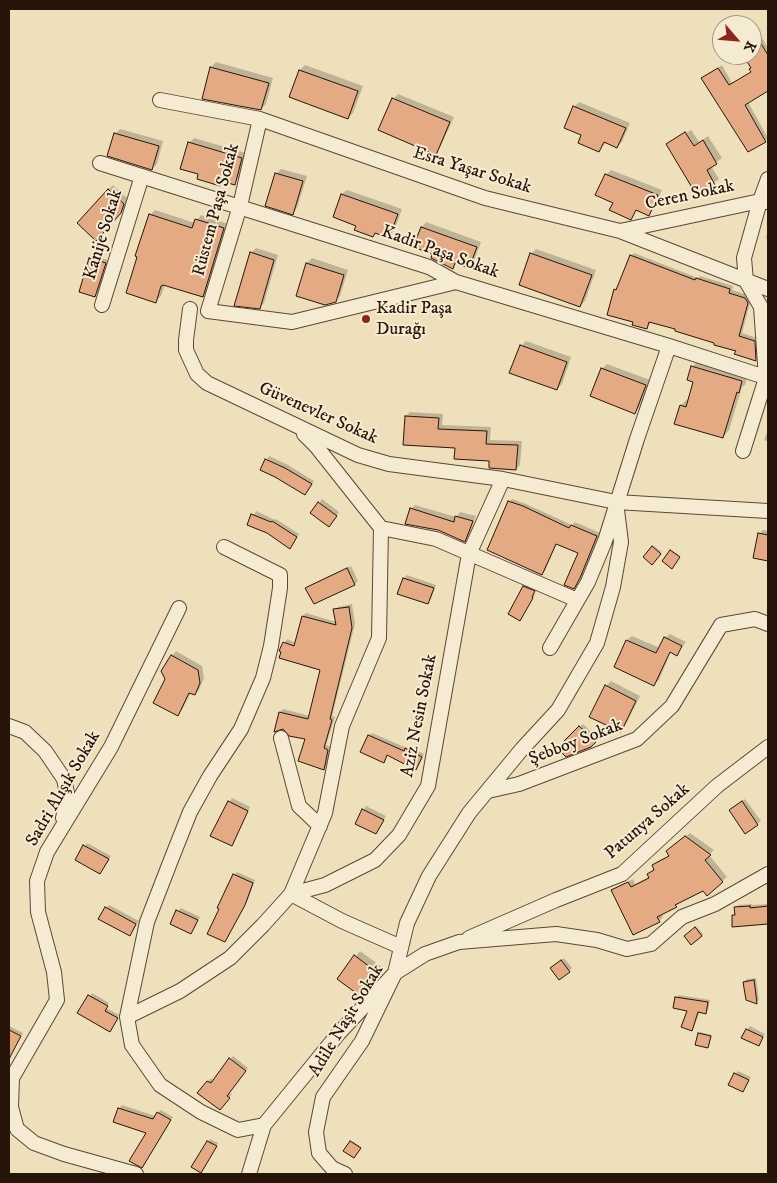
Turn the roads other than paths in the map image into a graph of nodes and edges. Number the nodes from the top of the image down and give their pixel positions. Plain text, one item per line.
1 (160, 100) dead end
2 (260, 119) junction
3 (100, 163) dead end
4 (142, 176) junction
5 (768, 179) edge
6 (764, 202) edge
7 (240, 206) junction
8 (620, 231) junction
9 (746, 281) junction
10 (456, 282) junction
11 (768, 289) edge
12 (102, 305) dead end
13 (190, 309) dead end
14 (669, 346) junction
15 (767, 378) edge
16 (294, 423) junction
17 (743, 451) dead end
18 (503, 479) junction
19 (616, 502) junction
20 (768, 511) edge
21 (381, 528) junction
22 (224, 548) dead end
23 (469, 554) junction
24 (577, 600) junction
25 (179, 608) dead end
26 (768, 624) edge
27 (550, 648) dead end
28 (9, 726) edge
29 (281, 738) dead end
30 (768, 747) edge
31 (488, 791) junction
32 (320, 826) junction
33 (60, 831) junction
34 (768, 874) edge
35 (291, 894) junction
36 (459, 942) junction
37 (401, 947) junction
38 (395, 973) junction
39 (127, 1017) junction
40 (264, 1125) junction
41 (136, 1174) edge
42 (249, 1174) edge
43 (346, 1174) edge

1 - 2 street, Esra Yaşar Sokak
2 - 7 street, Rüstem Paşa Sokak
2 - 8 street, Esra Yaşar Sokak
3 - 4 street, Kadir Paşa Sokak
4 - 7 street, Kadir Paşa Sokak
4 - 12 street, Kanije Sokak
5 - 6 street
6 - 8 street, Ceren Sokak
6 - 9 street
7 - 10 street, Kadir Paşa Sokak
7 - 10 street, Rüstem Paşa Sokak
8 - 9 street, Esra Yaşar Sokak
9 - 11 street, Esra Yaşar Sokak
9 - 15 street
10 - 14 street, Kadir Paşa Sokak
13 - 16 street, Güvenevler Sokak
14 - 15 street, Kadir Paşa Sokak
14 - 19 street
15 - 17 street
16 - 18 street, Güvenevler Sokak
16 - 21 street
18 - 19 street, Güvenevler Sokak
18 - 23 street, Aziz Nesin Sokak
19 - 20 street, Güvenevler Sokak
19 - 24 street
19 - 31 street
21 - 23 street
21 - 32 street
22 - 39 street
23 - 24 street
23 - 35 street, Aziz Nesin Sokak
24 - 27 street
25 - 33 street, Sadri Alışık Sokak
26 - 31 street, Şebboy Sokak
28 - 33 street
29 - 32 street
30 - 36 street, Patunya Sokak
31 - 37 street
32 - 35 street
33 - 41 street, Sadri Alışık Sokak
34 - 36 street, Adile Naşit Sokak
35 - 37 street
35 - 39 street
36 - 38 street, Adile Naşit Sokak
37 - 38 street
38 - 40 street
38 - 43 street, Adile Naşit Sokak
39 - 40 street
40 - 42 street

